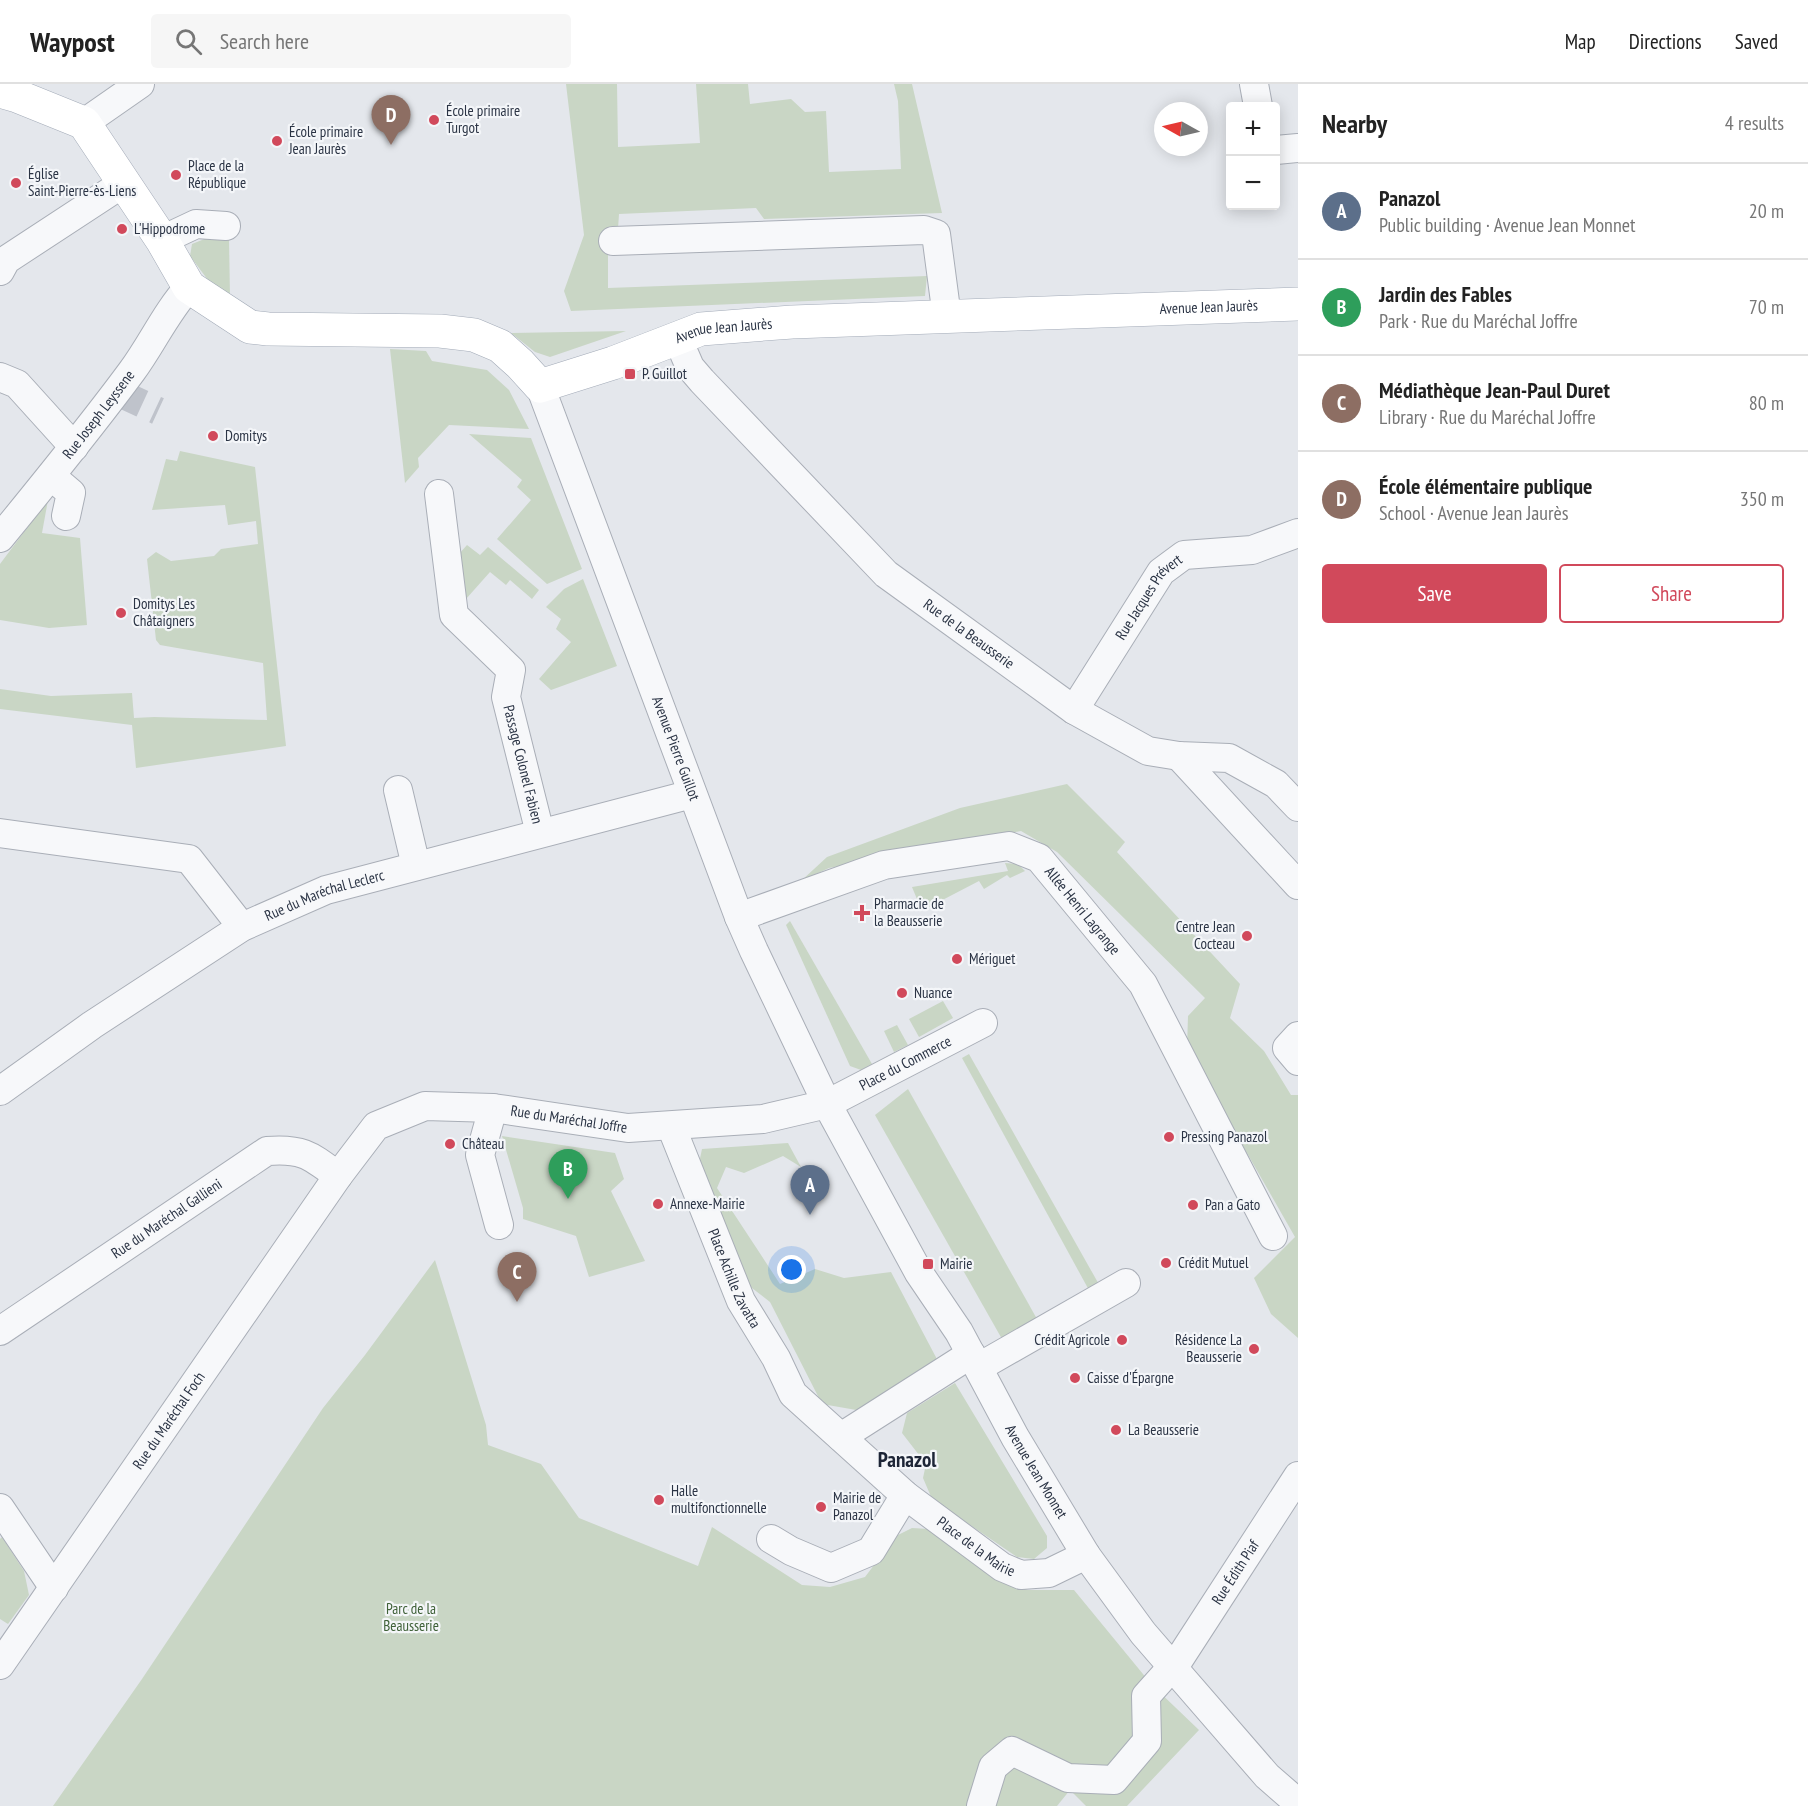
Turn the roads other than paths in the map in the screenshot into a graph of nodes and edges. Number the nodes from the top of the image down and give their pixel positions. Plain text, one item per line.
1 (140, 84) edge
2 (1254, 84) edge
3 (6, 98) edge
4 (1257, 102) edge
5 (84, 123) junction
6 (1298, 148) edge
7 (1280, 150) edge
8 (125, 182) junction
9 (226, 226) dead end
10 (162, 240) junction
11 (613, 241) dead end
12 (3, 265) edge
13 (189, 287) junction
14 (1298, 304) edge
15 (947, 317) junction
16 (677, 337) junction
17 (0, 377) edge
18 (540, 386) junction
19 (74, 447) junction
20 (51, 476) junction
21 (438, 494) dead end
22 (66, 516) dead end
23 (1298, 532) edge
24 (0, 538) edge
25 (1074, 710) junction
26 (1179, 756) junction
27 (398, 790) dead end
28 (692, 794) junction
29 (1298, 807) edge
30 (0, 833) edge
31 (540, 833) junction
32 (416, 866) junction
33 (1298, 885) edge
34 (740, 917) junction
35 (242, 927) junction
36 (983, 1023) dead end
37 (1298, 1036) edge
38 (1298, 1061) edge
39 (0, 1091) edge
40 (827, 1104) junction
41 (493, 1108) junction
42 (671, 1126) junction
43 (338, 1176) junction
44 (499, 1225) dead end
45 (1273, 1236) dead end
46 (1126, 1283) dead end
47 (0, 1331) edge
48 (975, 1360) junction
49 (793, 1394) joint
50 (841, 1437) junction
51 (1298, 1476) edge
52 (905, 1496) junction
53 (0, 1508) edge
54 (771, 1539) dead end
55 (1086, 1555) junction
56 (54, 1588) junction
57 (0, 1665) edge
58 (1172, 1666) junction
59 (1298, 1803) edge
60 (981, 1806) edge

1 - 5 street
2 - 4 street
3 - 5 main road
5 - 8 main road
6 - 7 street
8 - 10 main road
8 - 12 street
9 - 10 street
10 - 13 main road
11 - 15 street
13 - 18 main road
13 - 19 street, Rue Joseph Leyssene
14 - 15 main road, Avenue Jean Jaurès
15 - 16 main road, Avenue Jean Jaurès
16 - 18 main road, Avenue Jean Jaurès
16 - 25 street, Rue de la Beausserie
17 - 19 street
18 - 28 street, Avenue Pierre Guillot
19 - 20 street, Rue Joseph Leyssene
20 - 22 street
20 - 24 street, Rue Joseph Leyssene
21 - 31 street, Passage Colonel Fabien
23 - 25 street, Rue Jacques Prévert
25 - 26 street, Rue de la Beausserie
26 - 29 street, Rue de la Beausserie
26 - 33 street
27 - 32 street
28 - 31 street, Rue du Maréchal Leclerc
28 - 34 street, Avenue Pierre Guillot
30 - 35 street
31 - 32 street, Rue du Maréchal Leclerc
32 - 35 street, Rue du Maréchal Leclerc
34 - 40 street, Avenue Pierre Guillot
34 - 45 street, Allée Henri Lagrange
35 - 39 street, Rue du Maréchal Leclerc
36 - 40 street, Place du Commerce
37 - 38 street
40 - 42 street, Rue du Maréchal Joffre
40 - 48 street, Avenue Jean Monnet
41 - 42 street, Rue du Maréchal Joffre
41 - 43 street, Rue du Maréchal Joffre
41 - 44 street
42 - 49 street, Place Achille Zavatta
43 - 47 street, Rue du Maréchal Gallieni
43 - 56 street, Rue du Maréchal Foch
46 - 48 street
48 - 50 street
48 - 55 street, Avenue Jean Monnet
49 - 50 street, Place de la Mairie
50 - 52 street, Place de la Mairie
51 - 58 street, Rue Édith Piaf
52 - 54 street
52 - 55 street, Place de la Mairie
53 - 56 street
55 - 58 street, Avenue Jean Monnet
56 - 57 street, Rue du Maréchal Foch
58 - 59 street, Avenue Jean Monnet
58 - 60 street, Rue Édith Piaf

